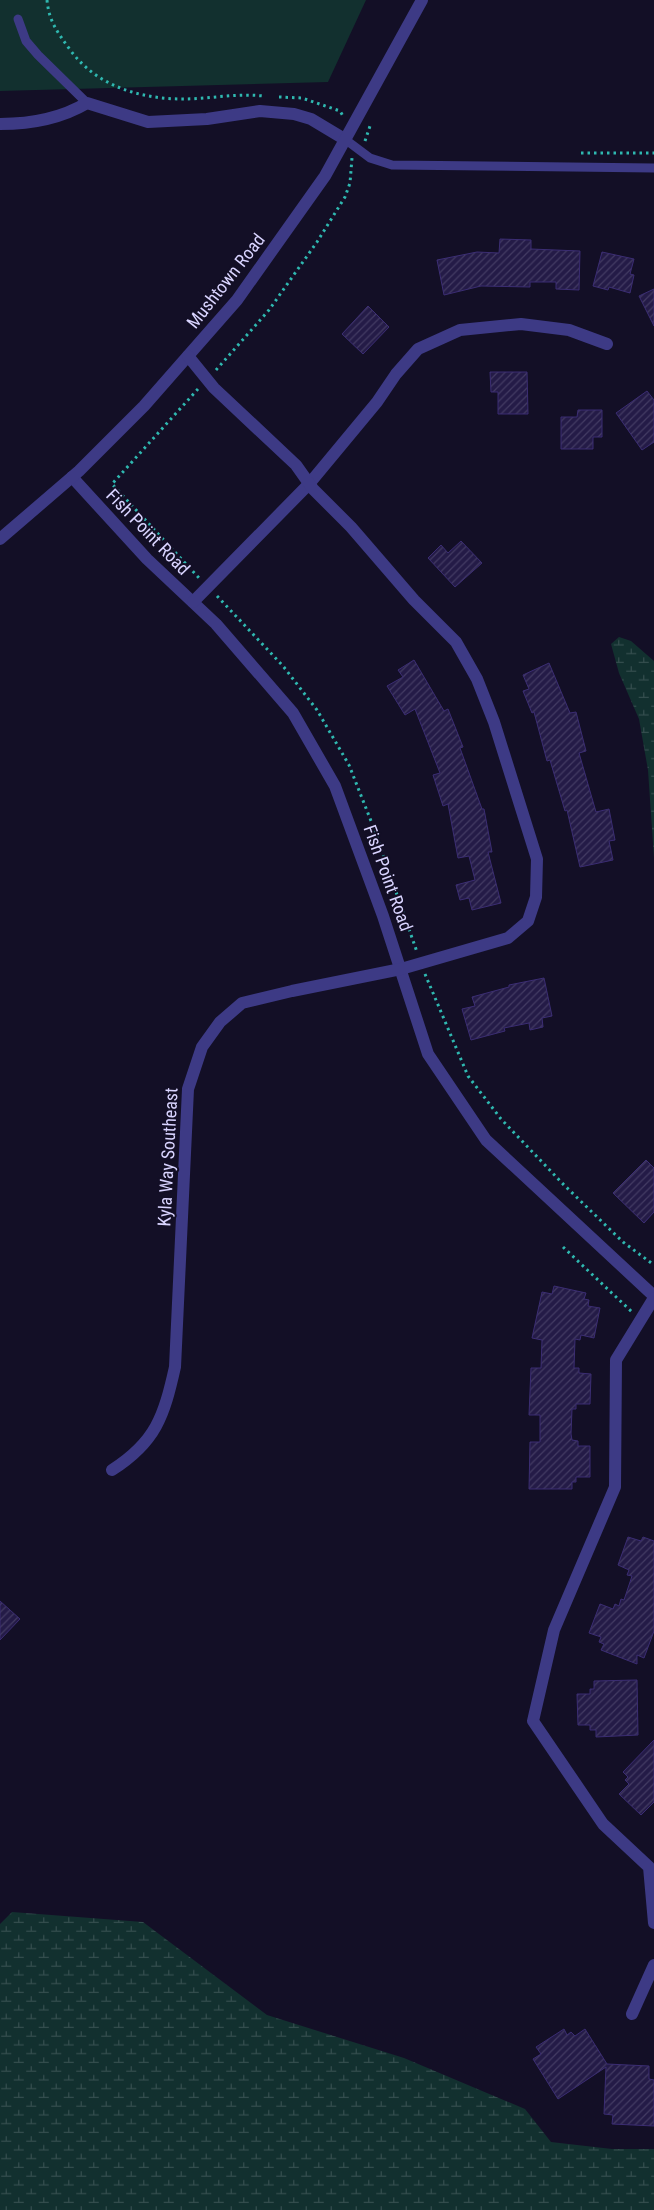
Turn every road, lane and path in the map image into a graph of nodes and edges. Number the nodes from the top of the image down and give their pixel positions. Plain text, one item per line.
1 (422, 0) edge
2 (18, 19) dead end
3 (87, 103) junction
4 (0, 124) edge
5 (370, 125) dead end
6 (346, 140) junction
7 (358, 149) junction
8 (654, 168) edge
9 (607, 344) dead end
10 (188, 356) junction
11 (207, 380) junction
12 (72, 477) junction
13 (309, 484) junction
14 (0, 540) edge
15 (208, 587) junction
16 (193, 602) junction
17 (421, 963) junction
18 (401, 969) junction
19 (563, 1248) dead end
20 (654, 1265) edge
21 (654, 1297) edge
22 (640, 1320) junction
23 (112, 1470) dead end
24 (654, 1923) edge
25 (654, 1965) edge
26 (632, 2014) dead end

1 - 6 street, Mushtown Road
2 - 3 lane
3 - 4 street
3 - 6 street
5 - 7 path
6 - 7 lane
6 - 10 street, Mushtown Road
7 - 8 lane
7 - 11 path
9 - 13 street
10 - 11 street, Kyla Way Southeast
10 - 12 street, Mushtown Road
11 - 13 street, Kyla Way Southeast
11 - 15 path
12 - 14 street, Mushtown Road
12 - 16 street, Fish Point Road
13 - 15 street
13 - 17 street, Kyla Way Southeast
15 - 16 street
15 - 17 path
16 - 18 street, Fish Point Road
17 - 18 street, Kyla Way Southeast
17 - 20 path
18 - 21 street, Fish Point Road
18 - 23 street, Kyla Way Southeast
19 - 22 path
21 - 22 street
22 - 24 street
25 - 26 street

